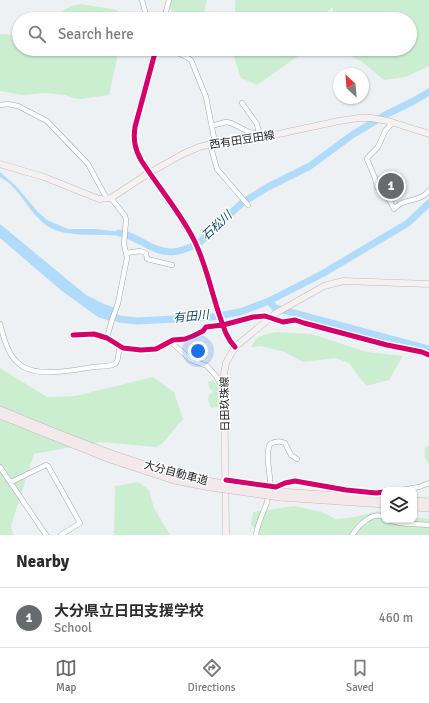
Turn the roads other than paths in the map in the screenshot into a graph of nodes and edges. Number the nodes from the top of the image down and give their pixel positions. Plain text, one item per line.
1 (142, 0) edge
2 (170, 0) edge
3 (145, 12) edge
4 (166, 12) edge
5 (154, 56) edge
6 (186, 56) edge
7 (242, 103) dead end
8 (0, 106) edge
9 (391, 122) junction
10 (212, 125) junction
11 (259, 134) junction
12 (429, 134) edge
13 (269, 136) junction
14 (213, 143) junction
15 (0, 164) edge
16 (149, 173) junction
17 (429, 191) edge
18 (109, 199) junction
19 (248, 205) dead end
20 (126, 253) junction
21 (172, 265) dead end
22 (429, 284) edge
23 (270, 318) junction
24 (0, 324) edge
25 (223, 325) junction
26 (74, 335) dead end
27 (107, 338) junction
28 (171, 342) junction
29 (119, 346) junction
30 (235, 347) junction
31 (429, 355) edge
32 (225, 393) junction
33 (0, 410) edge
34 (0, 415) edge
35 (297, 459) dead end
36 (0, 467) edge
37 (226, 480) junction
38 (11, 482) junction
39 (429, 483) edge
40 (211, 485) junction
41 (270, 486) junction
42 (416, 487) edge
43 (381, 492) edge
44 (280, 494) junction
45 (381, 499) edge
46 (417, 501) edge
47 (429, 502) edge
48 (381, 504) edge
49 (417, 507) edge
50 (429, 508) edge
51 (381, 516) edge
52 (412, 523) edge
53 (429, 525) edge
54 (46, 535) edge
55 (61, 535) edge
56 (226, 535) edge
57 (256, 535) edge
58 (352, 535) edge

1 - 3 street
2 - 4 street
5 - 16 street
6 - 10 street
7 - 11 street
8 - 18 street
9 - 12 main road, 西有田豆田線
9 - 13 main road, 西有田豆田線
9 - 17 street
10 - 11 street
10 - 14 street
11 - 13 street
13 - 14 main road, 西有田豆田線
14 - 16 main road, 西有田豆田線
14 - 19 street
15 - 18 main road
16 - 18 main road, 西有田豆田線
16 - 25 street
18 - 20 street
20 - 21 street
20 - 27 street
22 - 23 main road, 日田玖珠線
23 - 25 street
23 - 30 main road, 日田玖珠線
23 - 31 street
24 - 29 street
25 - 28 street
25 - 30 street
26 - 27 street
27 - 29 street
28 - 29 street
28 - 32 street
30 - 32 main road, 日田玖珠線
32 - 37 main road, 日田玖珠線
33 - 40 highway, 大分自動車道
34 - 40 highway, 大分自動車道
35 - 41 street
36 - 38 street
37 - 41 street
37 - 56 main road, 日田玖珠線
38 - 54 street
38 - 55 street
39 - 42 street
40 - 44 highway, 大分自動車道, bridge
41 - 43 street
41 - 57 street
44 - 45 highway, 大分自動車道
44 - 48 highway, 大分自動車道
46 - 47 highway
49 - 50 highway
51 - 58 street
52 - 53 street

